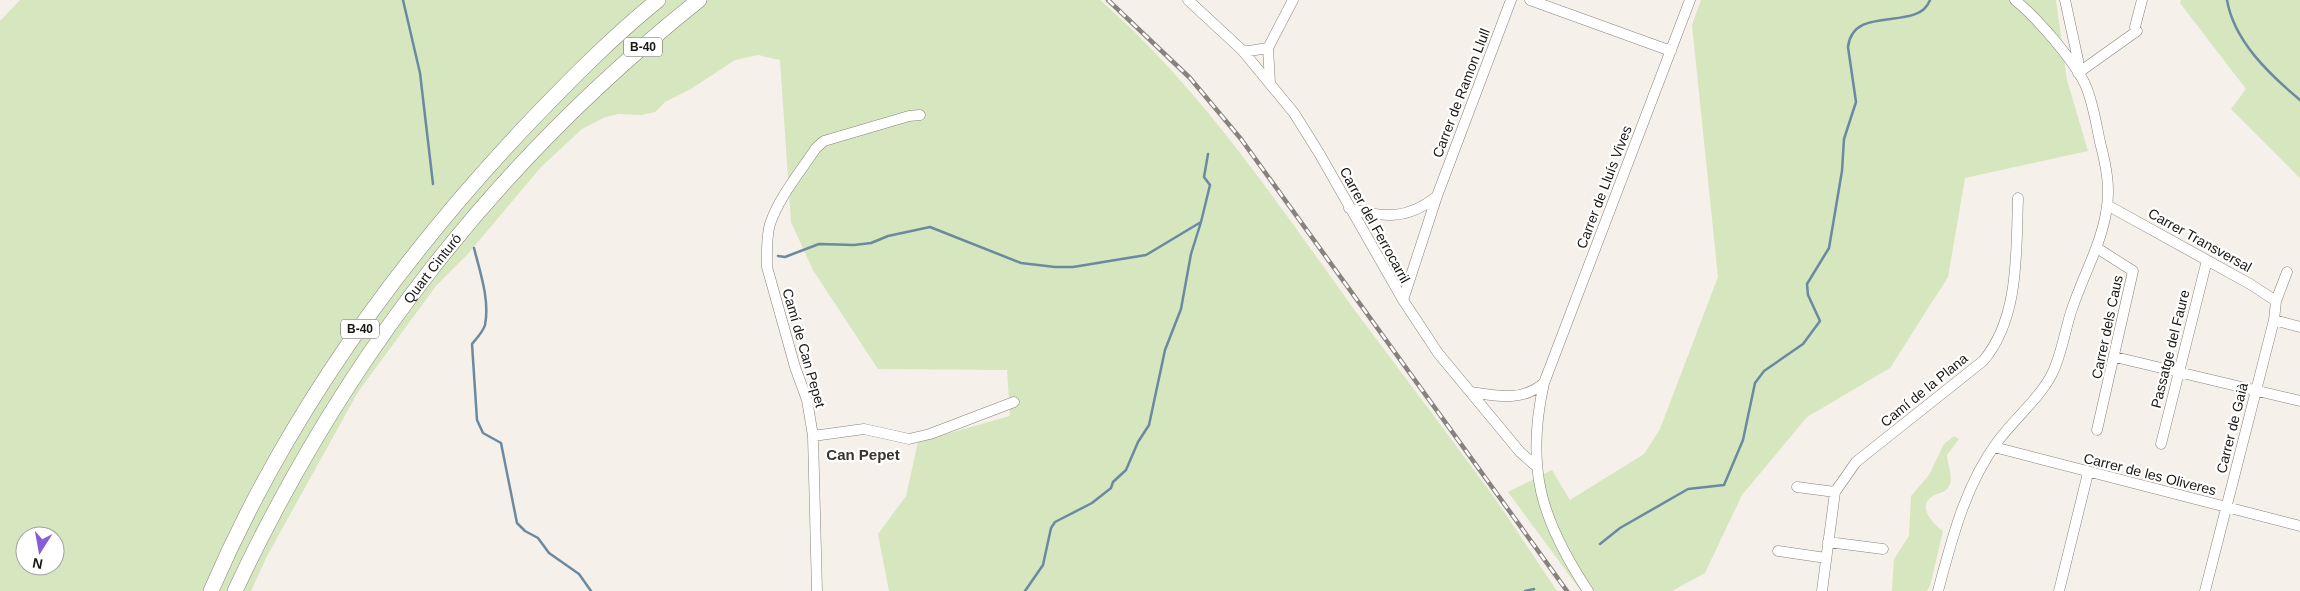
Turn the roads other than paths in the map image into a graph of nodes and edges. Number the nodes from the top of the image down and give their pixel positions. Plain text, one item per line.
1 (658, 0) edge
2 (699, 0) edge
3 (1188, 0) edge
4 (1293, 0) edge
5 (1509, 0) edge
6 (1530, 0) edge
7 (1690, 0) edge
8 (2015, 0) edge
9 (2065, 0) edge
10 (2142, 0) edge
11 (1268, 48) junction
12 (1242, 50) junction
13 (1670, 51) junction
14 (2078, 73) junction
15 (1270, 82) junction
16 (920, 115) dead end
17 (1437, 196) junction
18 (2018, 198) dead end
19 (2107, 205) junction
20 (1349, 208) junction
21 (2098, 248) junction
22 (2207, 260) junction
23 (2287, 272) dead end
24 (1410, 275) junction
25 (1390, 280) junction
26 (1403, 300) junction
27 (2276, 301) junction
28 (2274, 320) junction
29 (2300, 327) edge
30 (2115, 357) junction
31 (2179, 372) junction
32 (1544, 383) junction
33 (2256, 390) junction
34 (1470, 392) junction
35 (2300, 401) edge
36 (1014, 402) dead end
37 (2098, 430) dead end
38 (814, 436) junction
39 (2161, 444) dead end
40 (1994, 447) junction
41 (1536, 466) junction
42 (2088, 473) junction
43 (1797, 487) dead end
44 (1835, 492) junction
45 (2226, 508) junction
46 (2300, 526) edge
47 (1828, 542) junction
48 (1883, 549) dead end
49 (1778, 551) dead end
50 (1826, 558) junction
51 (211, 591) edge
52 (235, 591) edge
53 (818, 591) edge
54 (1588, 591) edge
55 (1822, 591) edge
56 (1938, 591) edge
57 (2059, 591) edge
58 (2205, 591) edge

1 - 51 highway, Quart Cinturó / B-40
2 - 52 highway, Quart Cinturó / B-40
3 - 12 street, Carrer del Ferrocarril
4 - 11 street
5 - 17 street, Carrer de Ramon Llull
6 - 13 street
7 - 13 street, Carrer de Lluís Vives
8 - 14 street
9 - 14 street
10 - 14 street
11 - 12 street
11 - 15 street
12 - 15 street, Carrer del Ferrocarril
13 - 32 street, Carrer de Lluís Vives
14 - 19 street
15 - 20 street, Carrer del Ferrocarril
16 - 38 street, Camí de Can Pepet
17 - 20 street
17 - 24 street, Carrer de Ramon Llull
18 - 44 street, Camí de la Plana
19 - 21 street
19 - 22 street, Carrer Transversal
20 - 25 street, Carrer del Ferrocarril
21 - 30 street, Carrer dels Caus
21 - 40 street
22 - 27 street, Carrer Transversal
22 - 31 street, Passatge del Faure
23 - 27 street, Carrer de Gaià
24 - 25 street
24 - 26 street, Carrer de Ramon Llull
25 - 26 street, Carrer del Ferrocarril
26 - 34 street, Carrer del Ferrocarril
27 - 28 street, Carrer de Gaià
28 - 29 street
28 - 33 street, Carrer de Gaià
30 - 31 street
30 - 37 street, Carrer dels Caus
31 - 33 street
31 - 39 street, Passatge del Faure
32 - 34 street
32 - 41 street, Carrer de Lluís Vives
33 - 35 street
33 - 45 street, Carrer de Gaià
34 - 41 street, Carrer del Ferrocarril
36 - 38 street
38 - 53 street, Camí de Can Pepet
40 - 42 street, Carrer de les Oliveres
40 - 56 street
41 - 54 street, Carrer de Lluís Vives
42 - 45 street, Carrer de les Oliveres
42 - 57 street
43 - 44 street
44 - 47 street, Camí de la Plana
45 - 46 street, Carrer de les Oliveres
45 - 58 street, Carrer de Gaià
47 - 48 street
47 - 50 street, Camí de la Plana
49 - 50 street
50 - 55 street, Camí de la Plana

